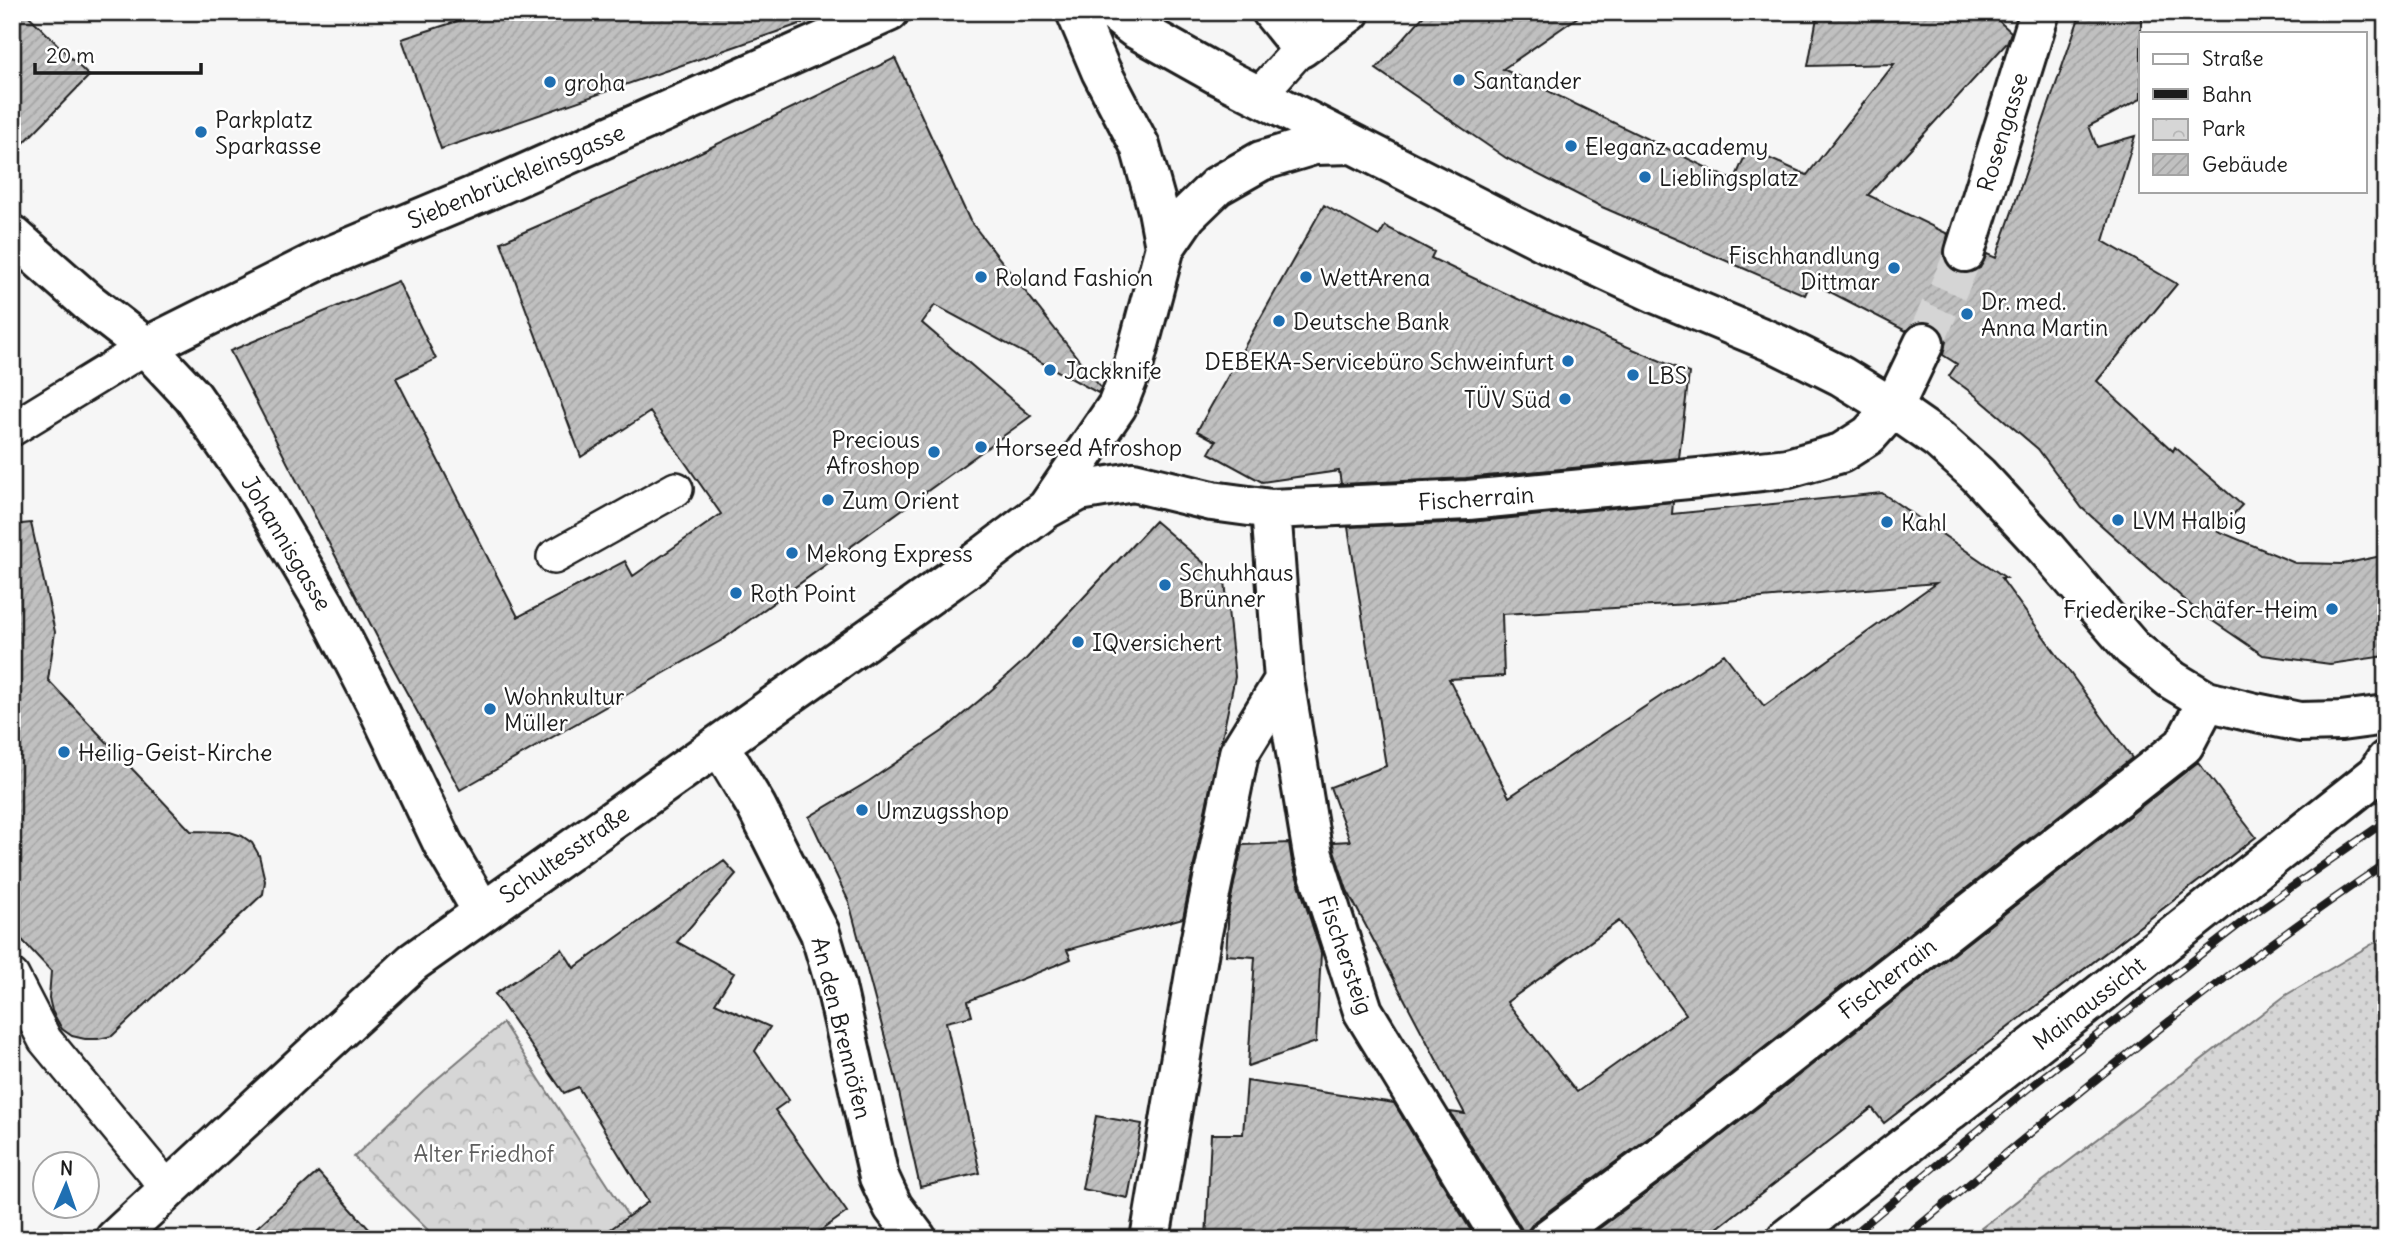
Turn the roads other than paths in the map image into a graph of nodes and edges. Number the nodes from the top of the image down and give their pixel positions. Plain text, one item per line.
1 (889, 12) edge
2 (1076, 12) edge
3 (1113, 12) edge
4 (1272, 12) edge
5 (1350, 12) edge
6 (2040, 12) edge
7 (1301, 48) junction
8 (1259, 95) junction
9 (1353, 144) junction
10 (12, 235) edge
11 (1165, 247) junction
12 (1965, 252) tunnel mouth
13 (1924, 343) tunnel mouth
14 (146, 346) junction
15 (1893, 408) junction
16 (12, 429) edge
17 (676, 489) dead end
18 (1046, 509) junction
19 (1271, 509) junction
20 (554, 557) dead end
21 (1284, 680) junction
22 (2207, 701) junction
23 (2386, 715) edge
24 (719, 745) junction
25 (2386, 760) edge
26 (482, 911) junction
27 (12, 976) edge
28 (168, 1189) junction
29 (114, 1239) edge
30 (917, 1239) edge
31 (1150, 1239) edge
32 (1502, 1239) edge
33 (1548, 1239) edge
34 (1786, 1239) edge

1 - 14 street, Siebenbrückleinsgasse
2 - 11 street
3 - 8 street
4 - 7 street
5 - 7 street
6 - 12 street, Rosengasse
7 - 8 lane
8 - 9 street
9 - 11 street
9 - 15 street
10 - 14 street, Johannisgasse
11 - 18 street
13 - 15 street
14 - 16 lane
14 - 26 street, Johannisgasse
15 - 19 street, Fischerrain
15 - 22 street
17 - 20 lane
18 - 19 street, Fischerrain
18 - 24 street, Schultesstraße
19 - 21 street, Fischersteig
21 - 31 street
21 - 32 street, Fischersteig
22 - 23 street
22 - 33 street, Fischerrain
24 - 26 street, Schultesstraße
24 - 30 street, An den Brennöfen
25 - 34 street, Mainaussicht
26 - 28 street, Schultesstraße
27 - 28 lane
28 - 29 street, Schultesstraße

